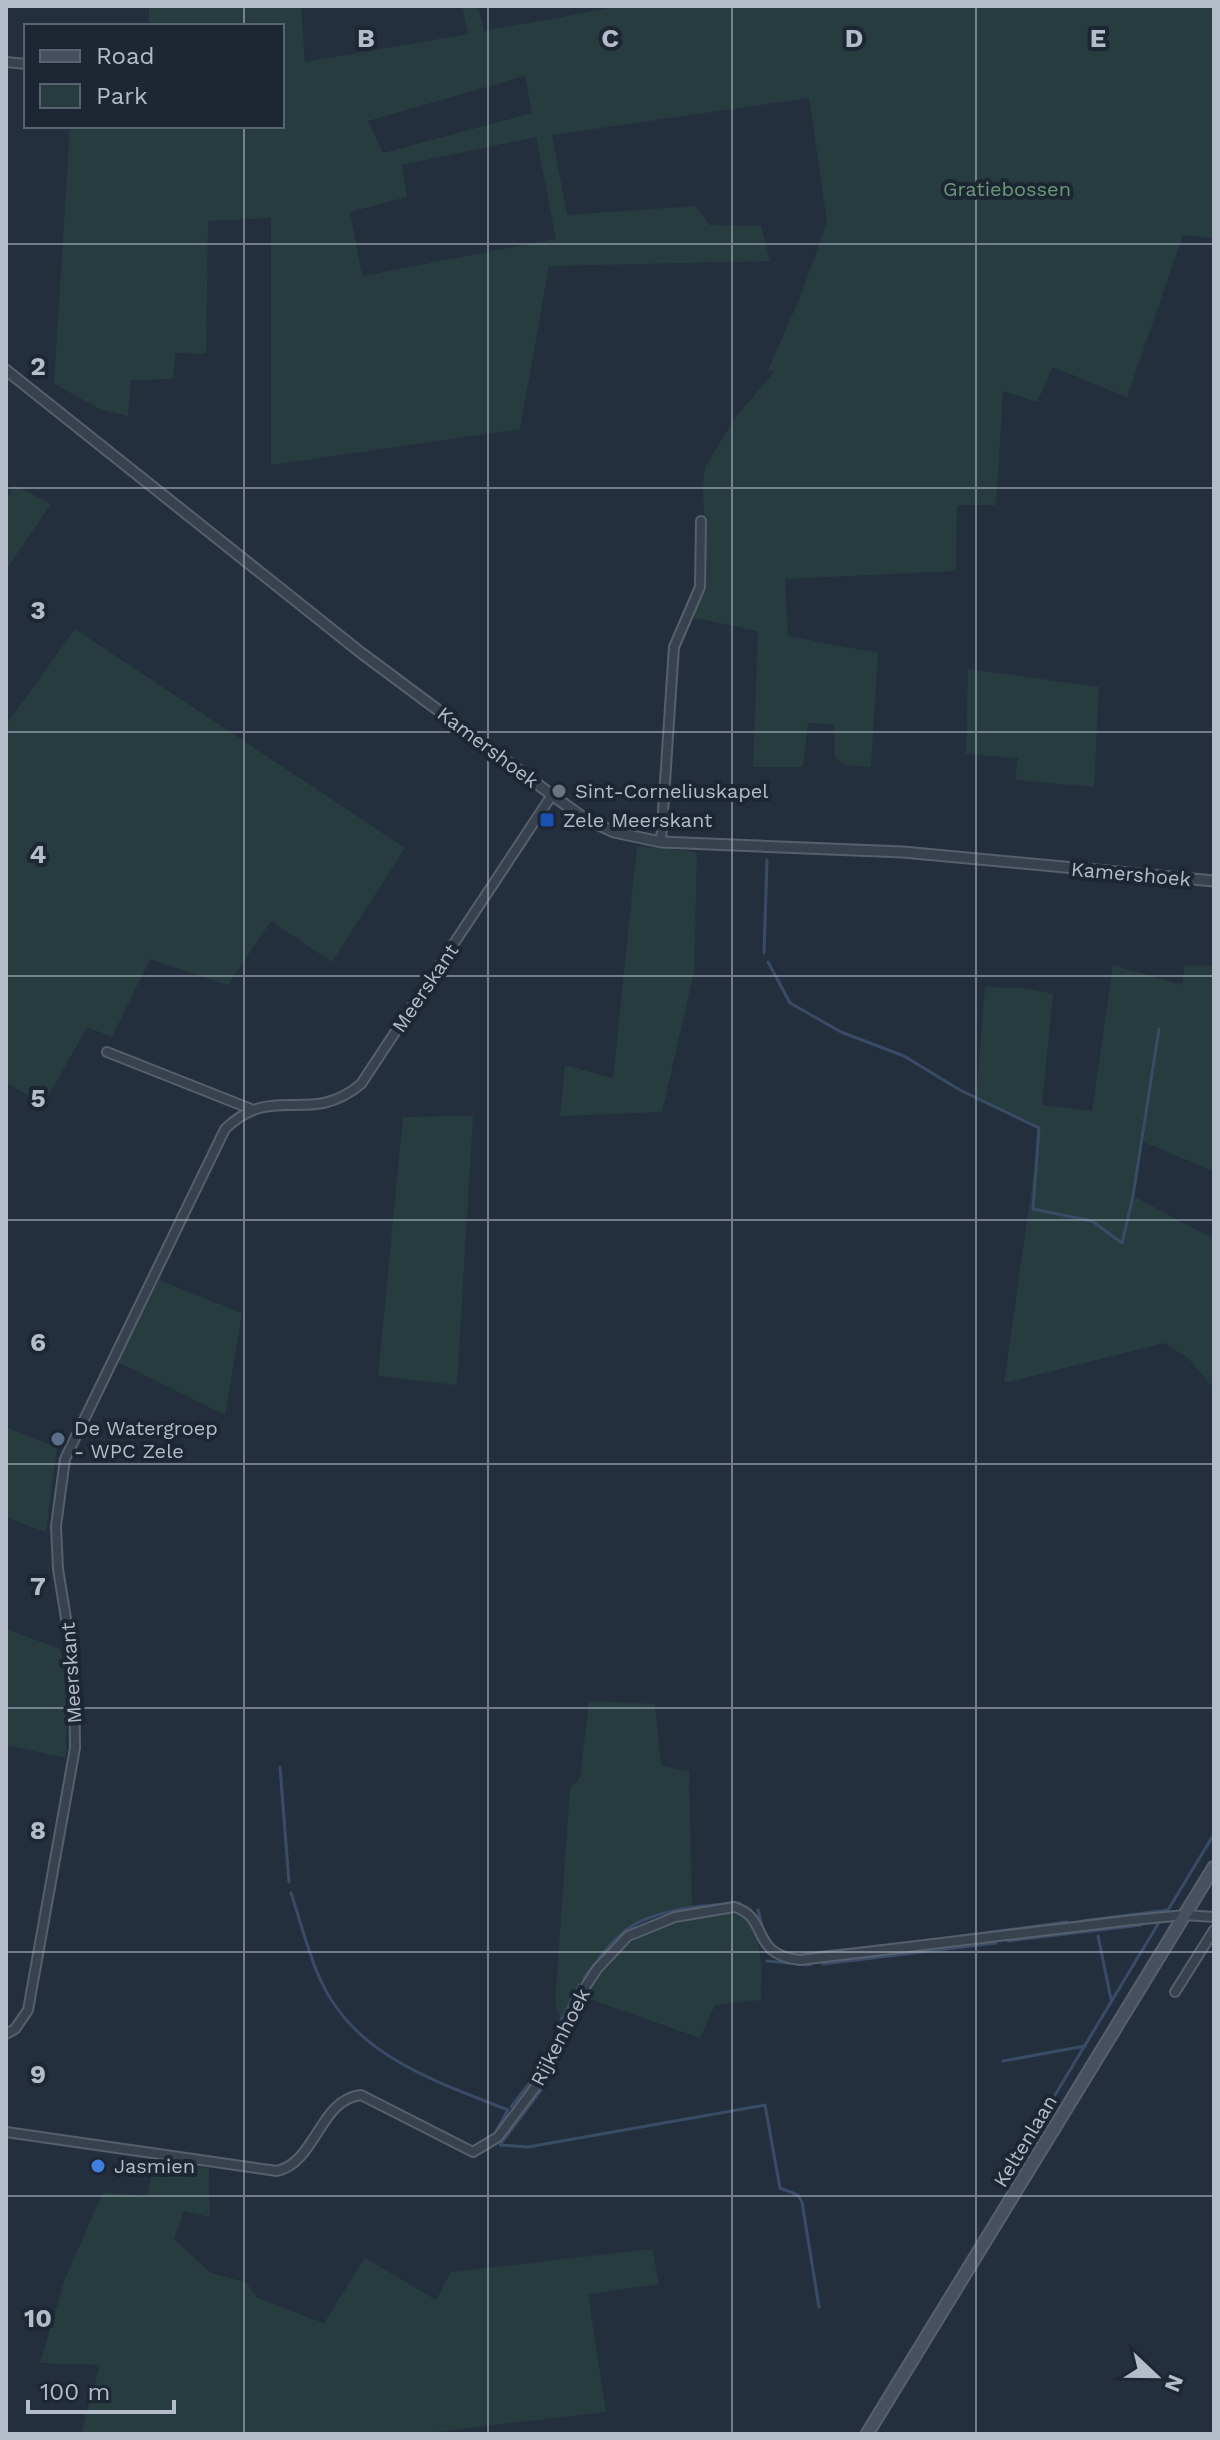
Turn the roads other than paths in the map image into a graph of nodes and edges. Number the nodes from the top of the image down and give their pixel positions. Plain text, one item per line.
1 (6, 370) edge
2 (701, 521) dead end
3 (552, 795) junction
4 (661, 842) junction
5 (1214, 881) edge
6 (107, 1052) dead end
7 (251, 1109) junction
8 (1214, 1867) edge
9 (1185, 1915) junction
10 (1214, 1917) edge
11 (1214, 1930) edge
12 (1175, 1992) dead end
13 (6, 2034) edge
14 (6, 2132) edge
15 (867, 2434) edge

1 - 3 street, Kamershoek
2 - 4 street
3 - 4 street, Kamershoek
3 - 7 street, Meerskant
4 - 5 street, Kamershoek
6 - 7 street, Meerskant
7 - 13 street, Meerskant
8 - 9 main road, Keltenlaan
9 - 10 street
9 - 14 street, Rijkenhoek
9 - 15 main road, Keltenlaan
11 - 12 street

